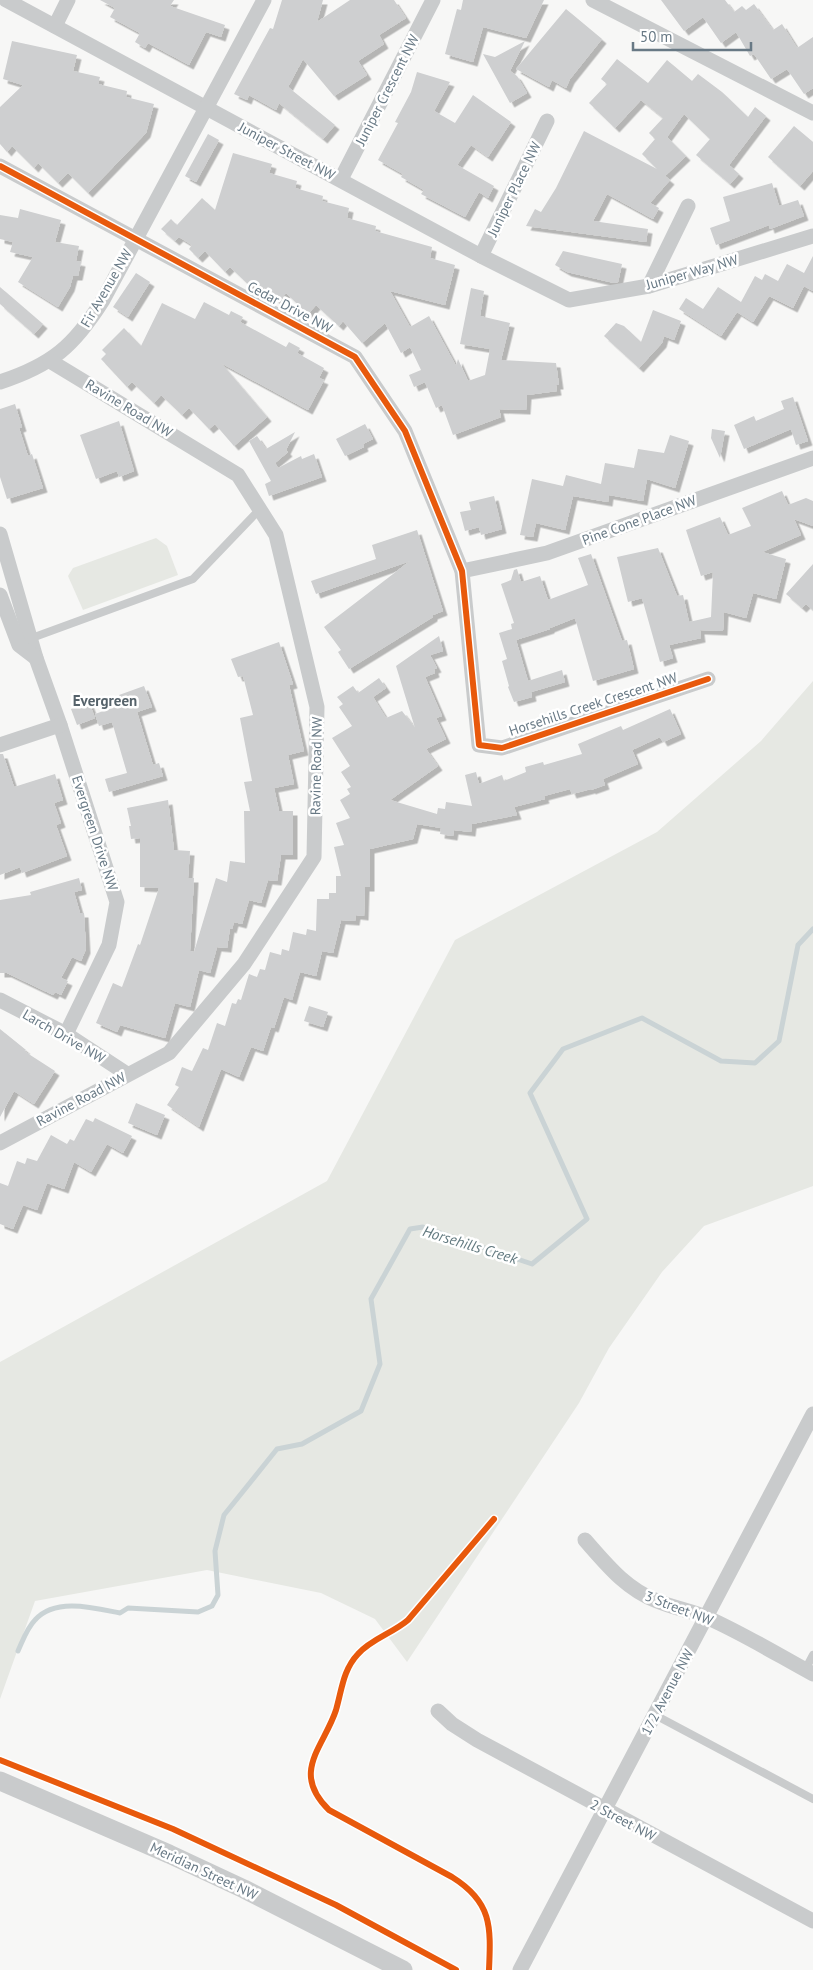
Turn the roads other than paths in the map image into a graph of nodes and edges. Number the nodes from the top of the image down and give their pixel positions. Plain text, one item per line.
1 (6, 0) edge
2 (68, 0) edge
3 (264, 0) edge
4 (433, 0) edge
5 (593, 0) edge
6 (54, 26) junction
7 (206, 107) junction
8 (813, 113) edge
9 (547, 121) dead end
10 (0, 166) edge
11 (340, 180) junction
12 (688, 206) dead end
13 (813, 236) edge
14 (135, 239) junction
15 (481, 256) junction
16 (649, 286) junction
17 (570, 300) joint
18 (50, 360) junction
19 (0, 382) edge
20 (813, 458) edge
21 (260, 509) junction
22 (0, 534) edge
23 (462, 571) junction
24 (0, 595) edge
25 (24, 642) junction
26 (708, 679) dead end
27 (60, 725) junction
28 (0, 745) edge
29 (0, 1000) edge
30 (66, 1034) junction
31 (127, 1074) junction
32 (0, 1143) edge
33 (813, 1414) edge
34 (585, 1540) dead end
35 (707, 1618) junction
36 (813, 1654) edge
37 (809, 1672) edge
38 (438, 1711) dead end
39 (655, 1715) junction
40 (0, 1781) edge
41 (813, 1799) edge
42 (605, 1810) junction
43 (813, 1921) edge
44 (403, 1970) edge
45 (520, 1970) edge

1 - 6 street, Juniper Street NW
2 - 6 street
3 - 7 street, Fir Avenue NW
4 - 11 street, Juniper Crescent NW
5 - 8 street
6 - 7 street, Juniper Street NW
7 - 11 street, Juniper Street NW
7 - 14 street, Fir Avenue NW
9 - 15 street, Juniper Place NW
10 - 14 street, Cedar Drive NW
11 - 15 street, Juniper Street NW
12 - 16 street
13 - 16 street, Juniper Way NW
14 - 18 street, Fir Avenue NW
14 - 23 street, Cedar Drive NW
15 - 17 street, Juniper Street NW
16 - 17 street, Juniper Way NW
18 - 19 street, Fir Avenue NW
18 - 21 street, Ravine Road NW
20 - 23 street, Pine Cone Place NW
21 - 25 lane
21 - 31 street, Ravine Road NW
22 - 25 street, Evergreen Drive NW
23 - 26 street, Horsehills Creek Crescent NW
24 - 25 street, Evergreen Drive NW
25 - 27 street, Evergreen Drive NW
27 - 28 street
27 - 30 street, Evergreen Drive NW
29 - 30 street, Larch Drive NW
30 - 31 street, Larch Drive NW
31 - 32 street, Ravine Road NW
33 - 35 street, 172 Avenue NW
34 - 35 street, 3 Street NW
35 - 37 street, 3 Street NW
35 - 39 street, 172 Avenue NW
36 - 37 lane
38 - 42 street, 2 Street NW
39 - 41 lane
39 - 42 street, 172 Avenue NW
40 - 44 street, Meridian Street NW
42 - 43 street, 2 Street NW
42 - 45 street, 172 Avenue NW

